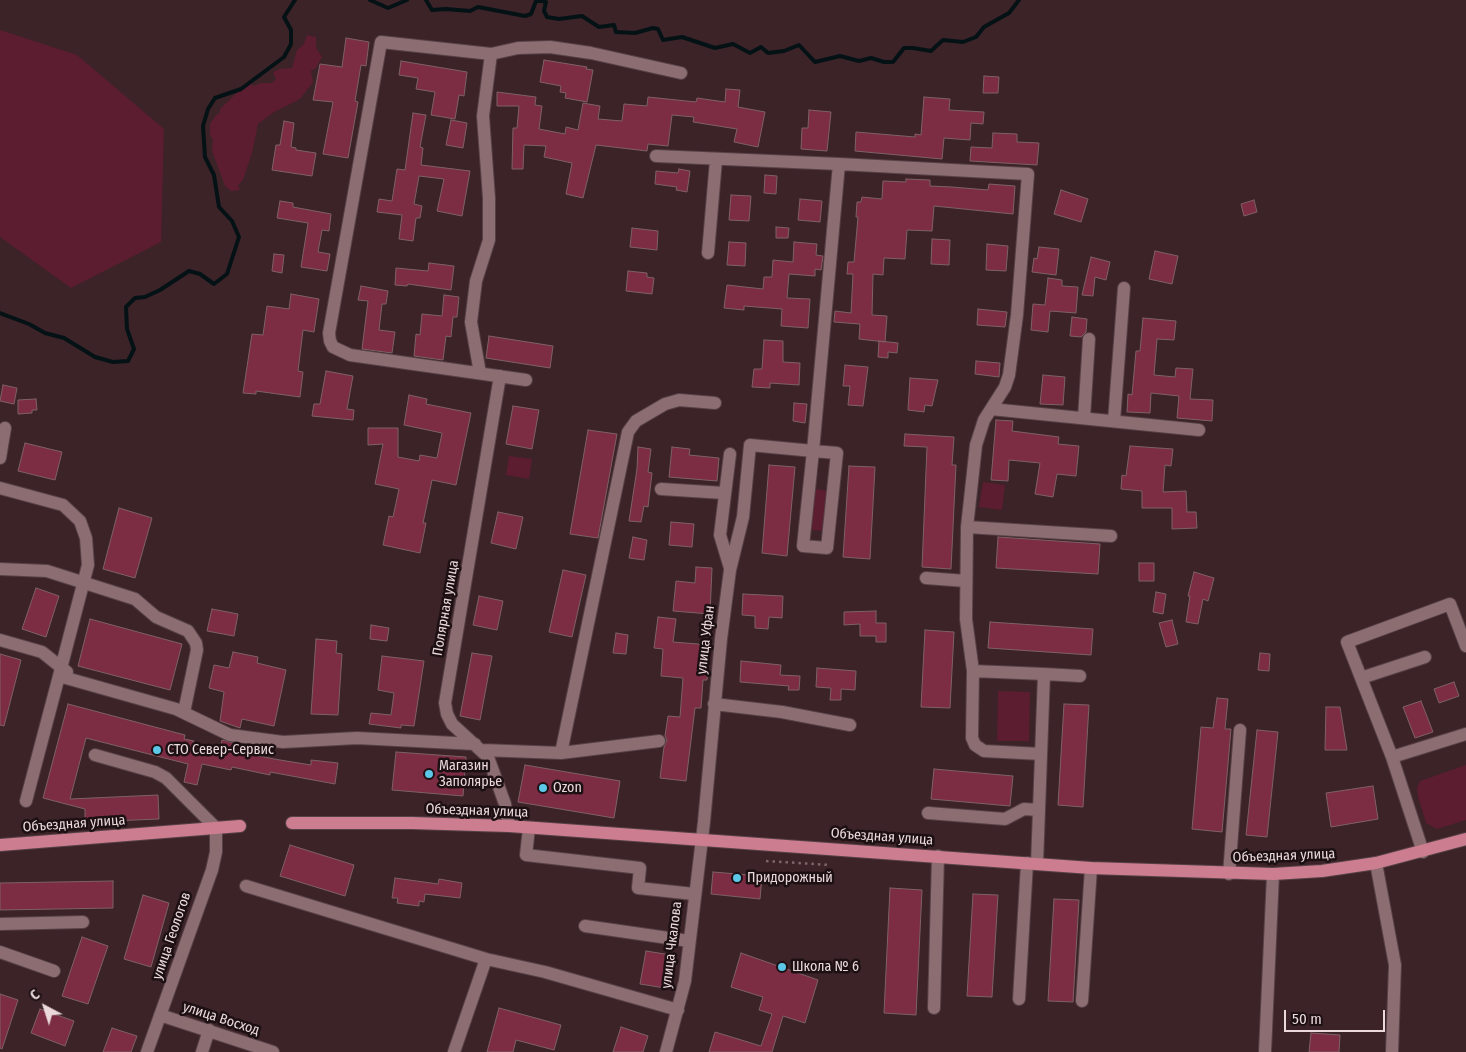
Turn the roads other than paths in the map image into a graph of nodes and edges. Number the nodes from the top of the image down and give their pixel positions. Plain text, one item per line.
1 (491, 54) junction
2 (681, 73) dead end
3 (656, 156) dead end
4 (716, 160) junction
5 (839, 164) junction
6 (708, 253) dead end
7 (1124, 288) dead end
8 (1090, 339) dead end
9 (480, 374) junction
10 (500, 376) junction
11 (526, 380) dead end
12 (715, 403) dead end
13 (991, 410) junction
14 (1084, 418) junction
15 (1114, 421) junction
16 (5, 428) dead end
17 (1199, 430) dead end
18 (813, 451) junction
19 (730, 454) dead end
20 (0, 458) edge
21 (0, 488) edge
22 (661, 489) dead end
23 (724, 493) junction
24 (967, 527) junction
25 (1111, 536) dead end
26 (0, 569) edge
27 (730, 570) junction
28 (926, 578) dead end
29 (966, 581) junction
30 (85, 583) junction
31 (0, 640) edge
32 (1466, 646) edge
33 (1425, 657) dead end
34 (973, 670) junction
35 (60, 672) junction
36 (1044, 674) junction
37 (1080, 676) dead end
38 (1361, 678) junction
39 (714, 704) junction
40 (184, 712) junction
41 (850, 725) dead end
42 (1240, 730) dead end
43 (1466, 734) edge
44 (659, 741) dead end
45 (479, 747) junction
46 (561, 753) junction
47 (1041, 754) junction
48 (95, 755) dead end
49 (1392, 758) junction
50 (26, 801) dead end
51 (1038, 810) junction
52 (928, 813) dead end
53 (292, 824) dead end
54 (240, 826) dead end
55 (509, 826) junction
56 (216, 828) junction
57 (529, 828) junction
58 (1466, 839) edge
59 (702, 841) junction
60 (0, 845) edge
61 (1423, 852) junction
62 (938, 856) junction
63 (1376, 863) junction
64 (1032, 864) junction
65 (1091, 868) junction
66 (1229, 874) junction
67 (1273, 874) junction
68 (246, 886) dead end
69 (694, 894) junction
70 (83, 922) dead end
71 (0, 924) edge
72 (585, 926) dead end
73 (689, 941) junction
74 (0, 952) edge
75 (486, 959) junction
76 (54, 971) dead end
77 (1019, 999) dead end
78 (1082, 1001) dead end
79 (934, 1008) dead end
80 (678, 1010) junction
81 (160, 1015) junction
82 (209, 1030) junction
83 (147, 1052) edge
84 (202, 1052) edge
85 (273, 1052) edge
86 (454, 1052) edge
87 (666, 1052) edge
88 (1264, 1052) edge
89 (1392, 1052) edge

1 - 2 street
1 - 9 street
1 - 9 street
3 - 4 street
4 - 5 street
4 - 6 street
5 - 13 street
5 - 18 street
7 - 15 street
8 - 14 street
9 - 10 street
10 - 11 street
10 - 45 street, Полярная улица
12 - 46 street
13 - 14 street
13 - 24 street
14 - 15 street
15 - 17 street
16 - 20 street
18 - 18 street
18 - 27 street, улица Уфан
19 - 23 street
21 - 30 street
22 - 23 street
23 - 27 street
24 - 25 street
24 - 29 street
26 - 30 street
27 - 39 street, улица Уфан
28 - 29 street
29 - 34 street
30 - 35 street
30 - 40 street
31 - 35 street
32 - 38 street
33 - 38 street
34 - 36 street
34 - 47 street
35 - 40 street
35 - 50 street
36 - 37 street
36 - 47 street
38 - 49 street
39 - 41 street
39 - 59 street, улица Уфан
40 - 45 street
42 - 66 street
43 - 49 street
44 - 46 street
45 - 46 street
45 - 55 street, Полярная улица
47 - 51 street
48 - 56 street
49 - 61 street
51 - 52 street
51 - 64 street
53 - 55 main road, Объездная улица
54 - 56 main road, Объездная улица
55 - 57 main road, Объездная улица
56 - 60 main road, Объездная улица
56 - 81 street, улица Геологов
57 - 59 main road, Объездная улица
57 - 69 street
58 - 61 main road, Объездная улица
59 - 62 main road, Объездная улица
59 - 69 street, улица Чкалова
61 - 63 main road, Объездная улица
62 - 64 main road, Объездная улица
62 - 79 street
63 - 67 main road, Объездная улица
63 - 89 street
64 - 65 main road, Объездная улица
64 - 77 street
65 - 66 main road, Объездная улица
65 - 78 street
66 - 67 main road, Объездная улица
67 - 88 street
68 - 75 street
69 - 73 street, улица Чкалова
70 - 71 street
72 - 73 street
73 - 80 street, улица Чкалова
74 - 76 street
75 - 80 street
75 - 86 street
80 - 87 street, улица Чкалова
81 - 82 street, улица Восход
81 - 83 street, улица Геологов
82 - 84 street
82 - 85 street, улица Восход

